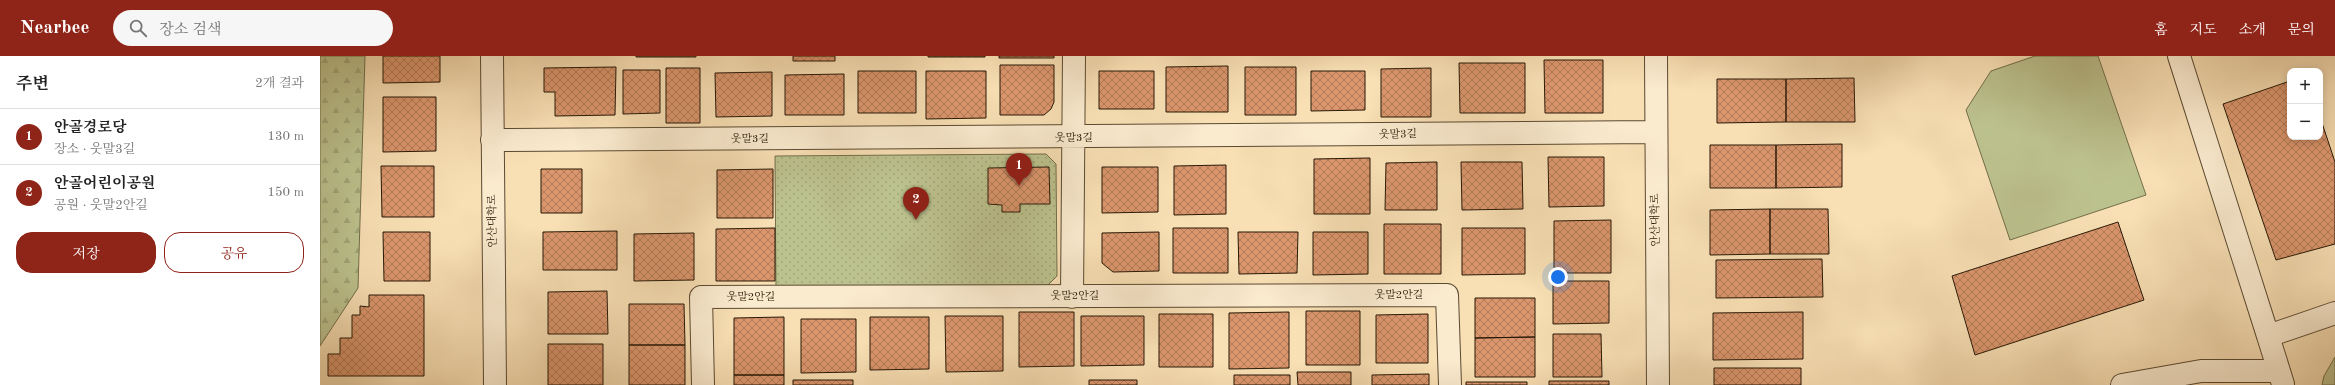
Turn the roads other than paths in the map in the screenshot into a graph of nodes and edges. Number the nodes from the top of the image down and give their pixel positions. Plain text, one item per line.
1 (492, 56) edge
2 (1074, 56) edge
3 (1656, 56) edge
4 (2178, 56) edge
5 (1655, 132) junction
6 (1072, 138) junction
7 (492, 140) junction
8 (1072, 296) junction
9 (2335, 313) edge
10 (2268, 336) junction
11 (2281, 378) edge
12 (495, 385) edge
13 (703, 385) edge
14 (1450, 385) edge
15 (1658, 385) edge
16 (2122, 385) edge

1 - 7 street, 안산대학로
2 - 6 street
3 - 5 street, 안산대학로
4 - 10 street
5 - 6 street, 웃말3길
5 - 15 street, 안산대학로
6 - 7 street, 웃말3길
6 - 8 street
7 - 12 street, 안산대학로
8 - 13 street, 웃말2안길
8 - 14 street, 웃말2안길
9 - 10 street
10 - 11 street
11 - 16 street

